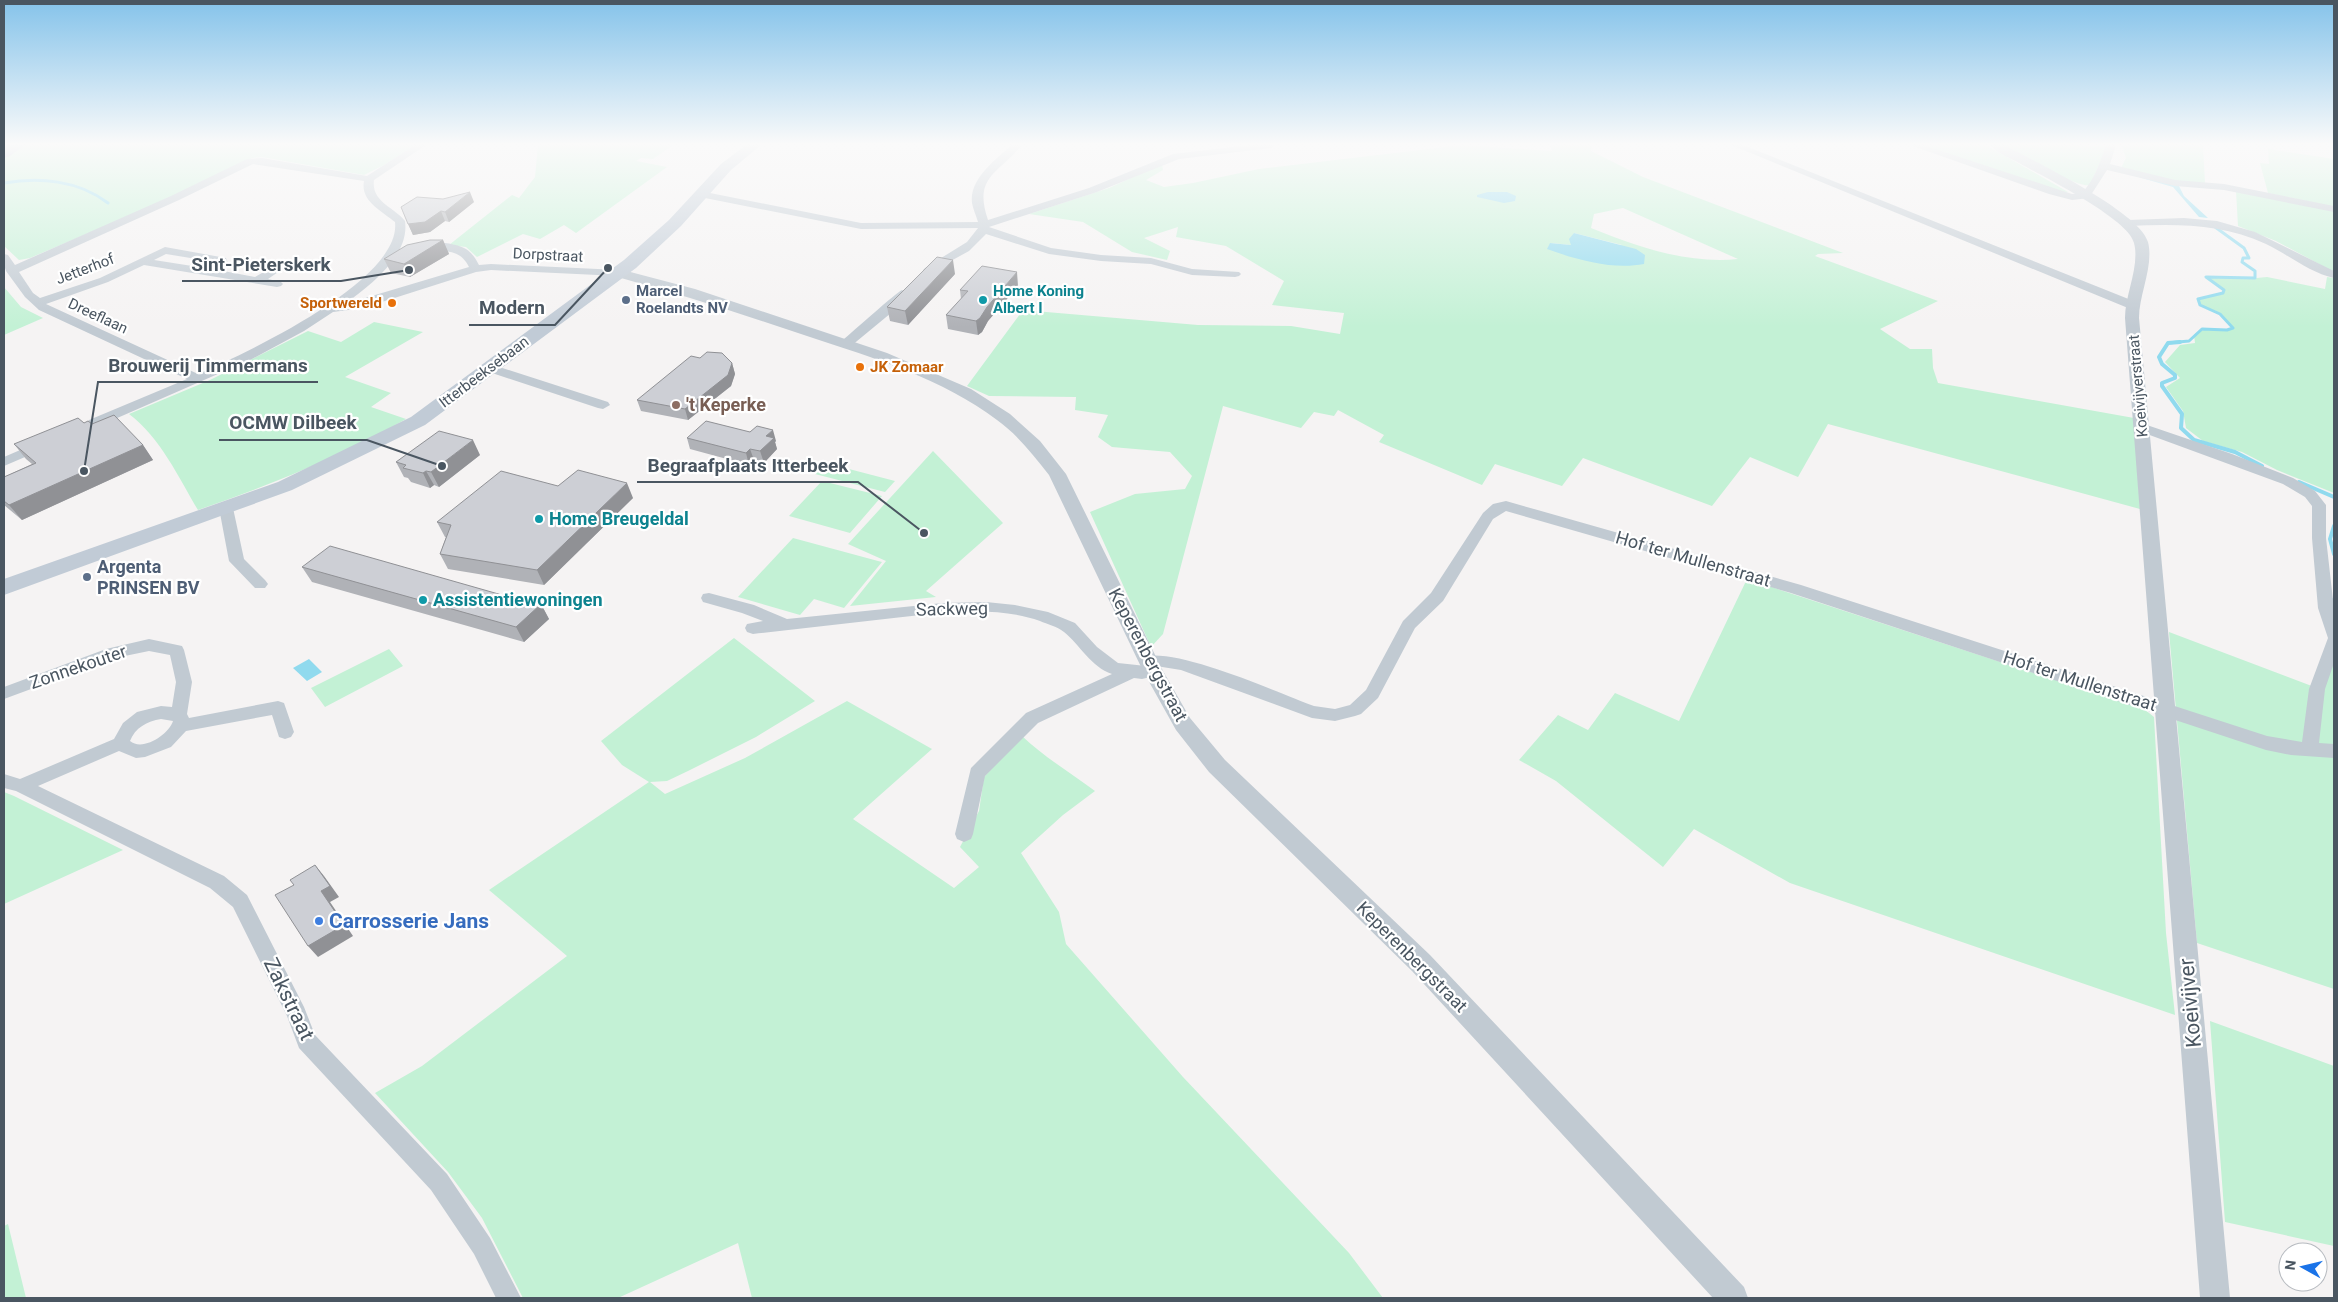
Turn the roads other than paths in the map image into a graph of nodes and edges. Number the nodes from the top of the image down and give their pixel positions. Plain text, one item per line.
1 (157, 206) edge
2 (381, 206) edge
3 (690, 206) edge
4 (756, 206) edge
5 (978, 206) edge
6 (1048, 206) edge
7 (1889, 206) edge
8 (2101, 206) edge
9 (2128, 223) junction
10 (984, 228) junction
11 (407, 247) junction
12 (4, 257) edge
13 (142, 261) junction
14 (278, 268) dead end
15 (475, 268) junction
16 (12, 271) junction
17 (207, 272) junction
18 (619, 273) junction
19 (1235, 274) dead end
20 (922, 275) edge
21 (2334, 275) edge
22 (258, 280) junction
23 (277, 284) dead end
24 (911, 285) edge
25 (37, 303) junction
26 (2132, 304) junction
27 (332, 310) junction
28 (847, 343) junction
29 (490, 368) junction
30 (198, 379) junction
31 (603, 405) dead end
32 (2141, 426) junction
33 (83, 428) edge
34 (57, 439) edge
35 (4, 462) edge
36 (226, 508) junction
37 (260, 584) dead end
38 (4, 587) edge
39 (710, 598) dead end
40 (782, 623) junction
41 (753, 628) dead end
42 (2334, 635) edge
43 (2334, 640) edge
44 (1144, 668) junction
45 (4, 693) edge
46 (2165, 708) junction
47 (180, 720) junction
48 (285, 732) dead end
49 (121, 743) junction
50 (2310, 750) junction
51 (2334, 751) edge
52 (12, 784) edge
53 (964, 834) dead end
54 (509, 1298) edge
55 (1733, 1298) edge
56 (2215, 1298) edge

1 - 16 street
2 - 11 street
3 - 18 main road, Itterbeeksebaan
4 - 10 street
5 - 10 street
6 - 10 street
7 - 26 street
8 - 9 street, Koeivijverstraat
9 - 21 street
9 - 26 street, Koeivijverstraat
10 - 19 street
10 - 20 street
11 - 15 street
11 - 27 street
12 - 16 street, Dreeflaan
13 - 17 street, Jetterhof
13 - 17 street, Jetterhof
13 - 25 street, Jetterhof
14 - 22 street
15 - 18 street, Dorpstraat
15 - 27 street, Dorpstraat
16 - 25 street, Dreeflaan
17 - 22 street, Jetterhof
18 - 28 street, Keperenbergstraat
18 - 29 main road, Itterbeeksebaan
22 - 23 street, Jetterhof
24 - 28 street
25 - 30 street, Dreeflaan
26 - 32 street, Koeivijverstraat
27 - 30 street
28 - 44 street, Keperenbergstraat
29 - 31 street
29 - 36 main road, Itterbeeksebaan
30 - 33 street
32 - 42 street
32 - 46 street, Koeivijverstraat
34 - 35 street
36 - 37 street
36 - 38 main road, Itterbeeksebaan
39 - 40 street
40 - 41 street, Sackweg
40 - 44 street, Sackweg
43 - 50 street
44 - 46 street, Hof ter Mullenstraat
44 - 53 street
44 - 55 street, Keperenbergstraat
45 - 47 street, Zonnekouter
46 - 50 street, Hof ter Mullenstraat
46 - 56 street, Koeivijver
47 - 48 street
47 - 49 street
47 - 49 street
49 - 52 street
50 - 51 street, Hof ter Mullenstraat
52 - 54 street, Zakstraat

